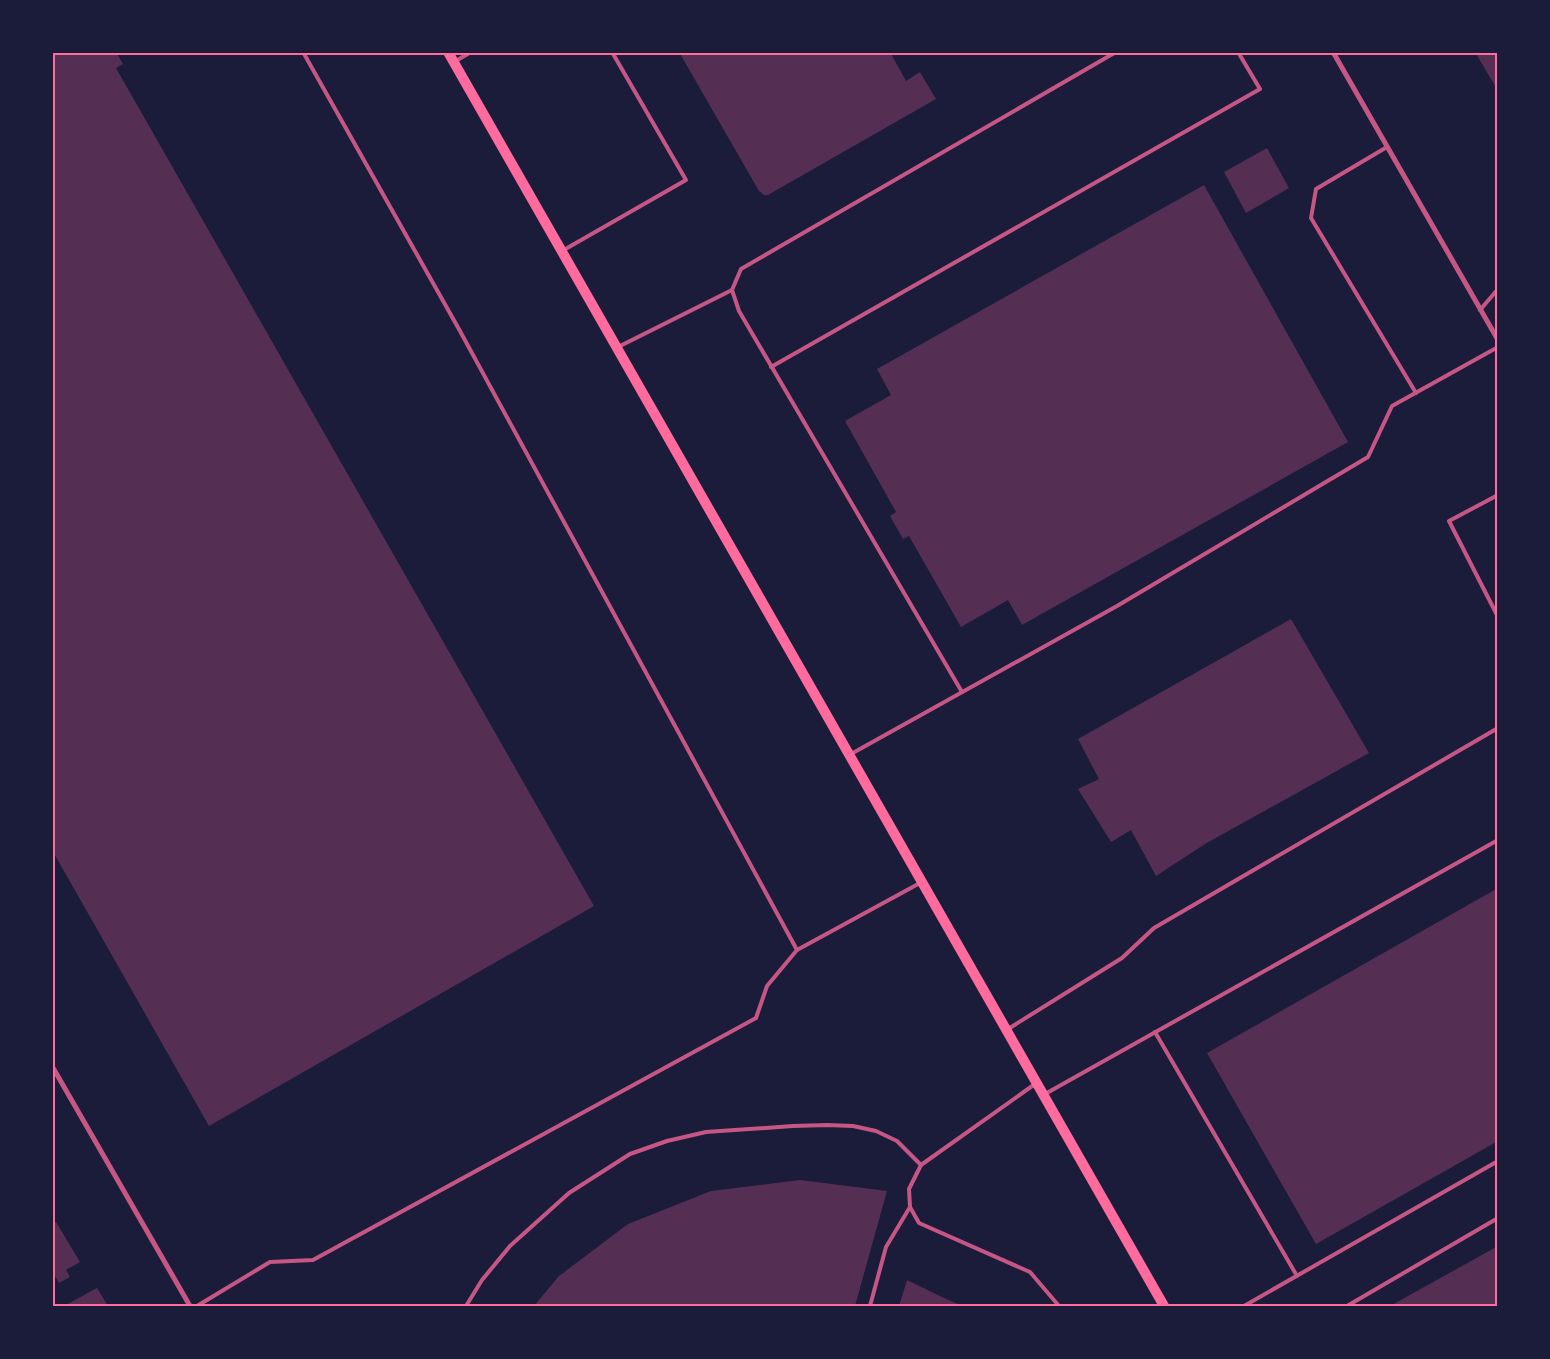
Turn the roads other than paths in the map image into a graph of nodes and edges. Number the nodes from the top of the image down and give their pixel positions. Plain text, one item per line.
1 (303, 52) edge
2 (448, 52) edge
3 (471, 52) edge
4 (612, 52) edge
5 (1116, 52) edge
6 (1238, 52) edge
7 (1333, 52) edge
8 (454, 62) junction
9 (1387, 147) junction
10 (562, 252) junction
11 (1498, 289) edge
12 (732, 290) junction
13 (1480, 310) junction
14 (1498, 340) edge
15 (1498, 347) edge
16 (617, 348) junction
17 (771, 367) junction
18 (1416, 393) junction
19 (1498, 495) edge
20 (1498, 617) edge
21 (962, 692) junction
22 (1498, 728) edge
23 (849, 755) junction
24 (1498, 840) edge
25 (922, 882) junction
26 (797, 950) junction
27 (1006, 1030) junction
28 (1155, 1032) junction
29 (52, 1066) edge
30 (1037, 1083) junction
31 (1043, 1095) junction
32 (1498, 1161) edge
33 (921, 1165) junction
34 (910, 1207) junction
35 (1498, 1218) edge
36 (1297, 1276) junction
37 (190, 1306) edge
38 (197, 1306) edge
39 (466, 1306) edge
40 (870, 1306) edge
41 (1059, 1306) edge
42 (1164, 1306) edge
43 (1244, 1306) edge
44 (1347, 1306) edge

1 - 26 lane
2 - 8 main road
3 - 8 lane
4 - 10 lane
5 - 12 lane
6 - 17 lane
7 - 9 street
8 - 10 main road
9 - 13 street
9 - 18 lane
10 - 16 main road
11 - 13 lane
12 - 16 lane
12 - 17 lane
13 - 14 street
15 - 18 lane
16 - 23 main road
17 - 21 lane
18 - 21 lane
19 - 20 lane
21 - 23 lane
22 - 27 lane
23 - 25 main road
24 - 28 lane
25 - 26 lane
25 - 27 main road
26 - 38 lane
27 - 30 main road
28 - 31 lane
28 - 36 lane
29 - 37 street
30 - 31 main road
30 - 33 lane
31 - 42 main road
32 - 36 lane
33 - 34 lane
33 - 39 lane
34 - 40 lane
34 - 41 lane
35 - 44 lane
36 - 43 lane

